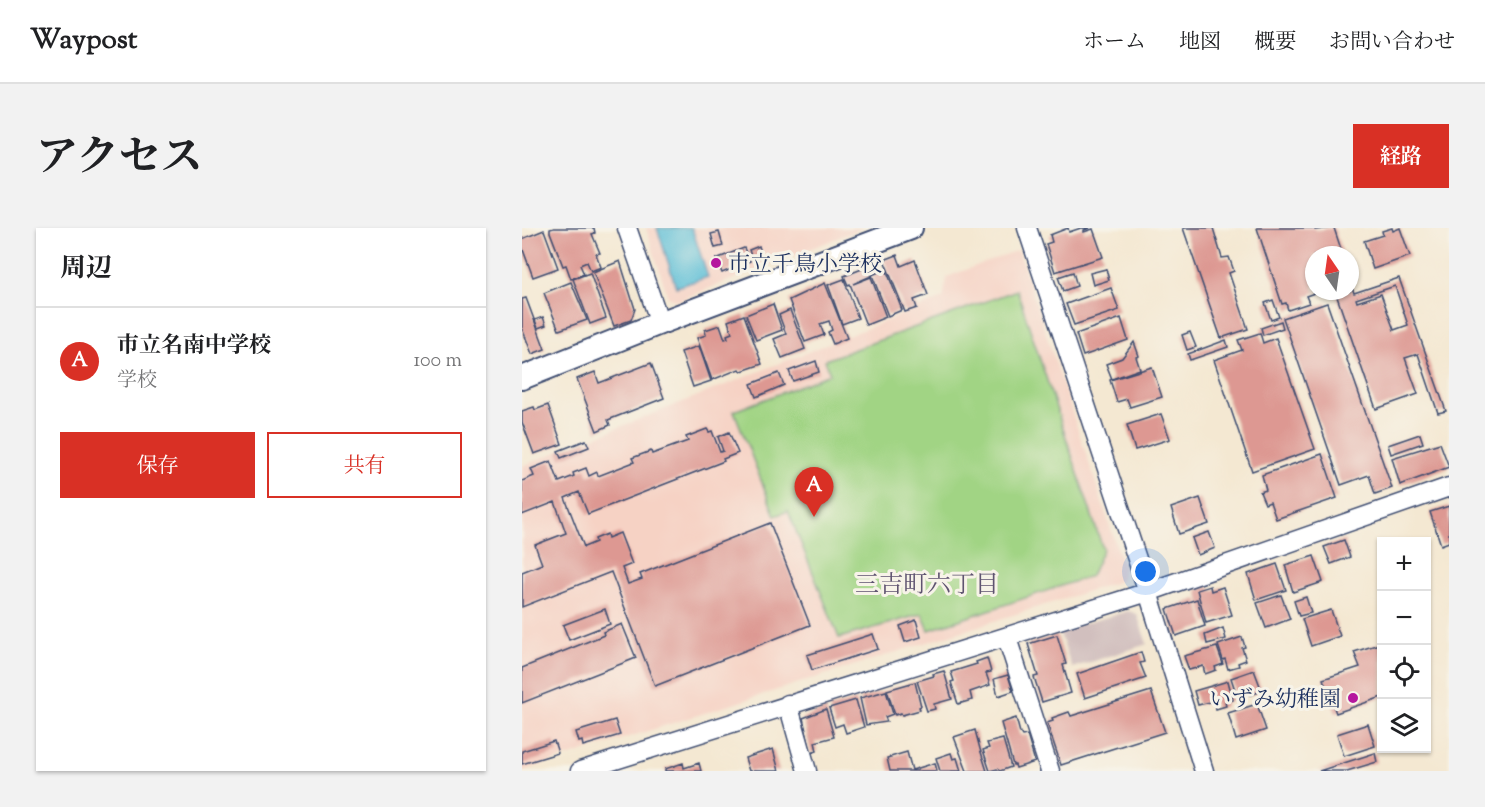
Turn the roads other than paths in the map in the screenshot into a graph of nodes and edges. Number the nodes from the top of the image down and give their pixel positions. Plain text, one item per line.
1 (627, 228) edge
2 (911, 228) edge
3 (1028, 228) edge
4 (660, 323) junction
5 (522, 378) edge
6 (1449, 487) edge
7 (1148, 592) junction
8 (1007, 638) junction
9 (788, 704) junction
10 (580, 771) edge
11 (807, 771) edge
12 (1050, 771) edge
13 (1204, 771) edge

1 - 4 street
2 - 4 street
3 - 7 street
4 - 5 street
6 - 7 street
7 - 8 street
7 - 13 street
8 - 9 street
8 - 12 street
9 - 10 street
9 - 11 street

